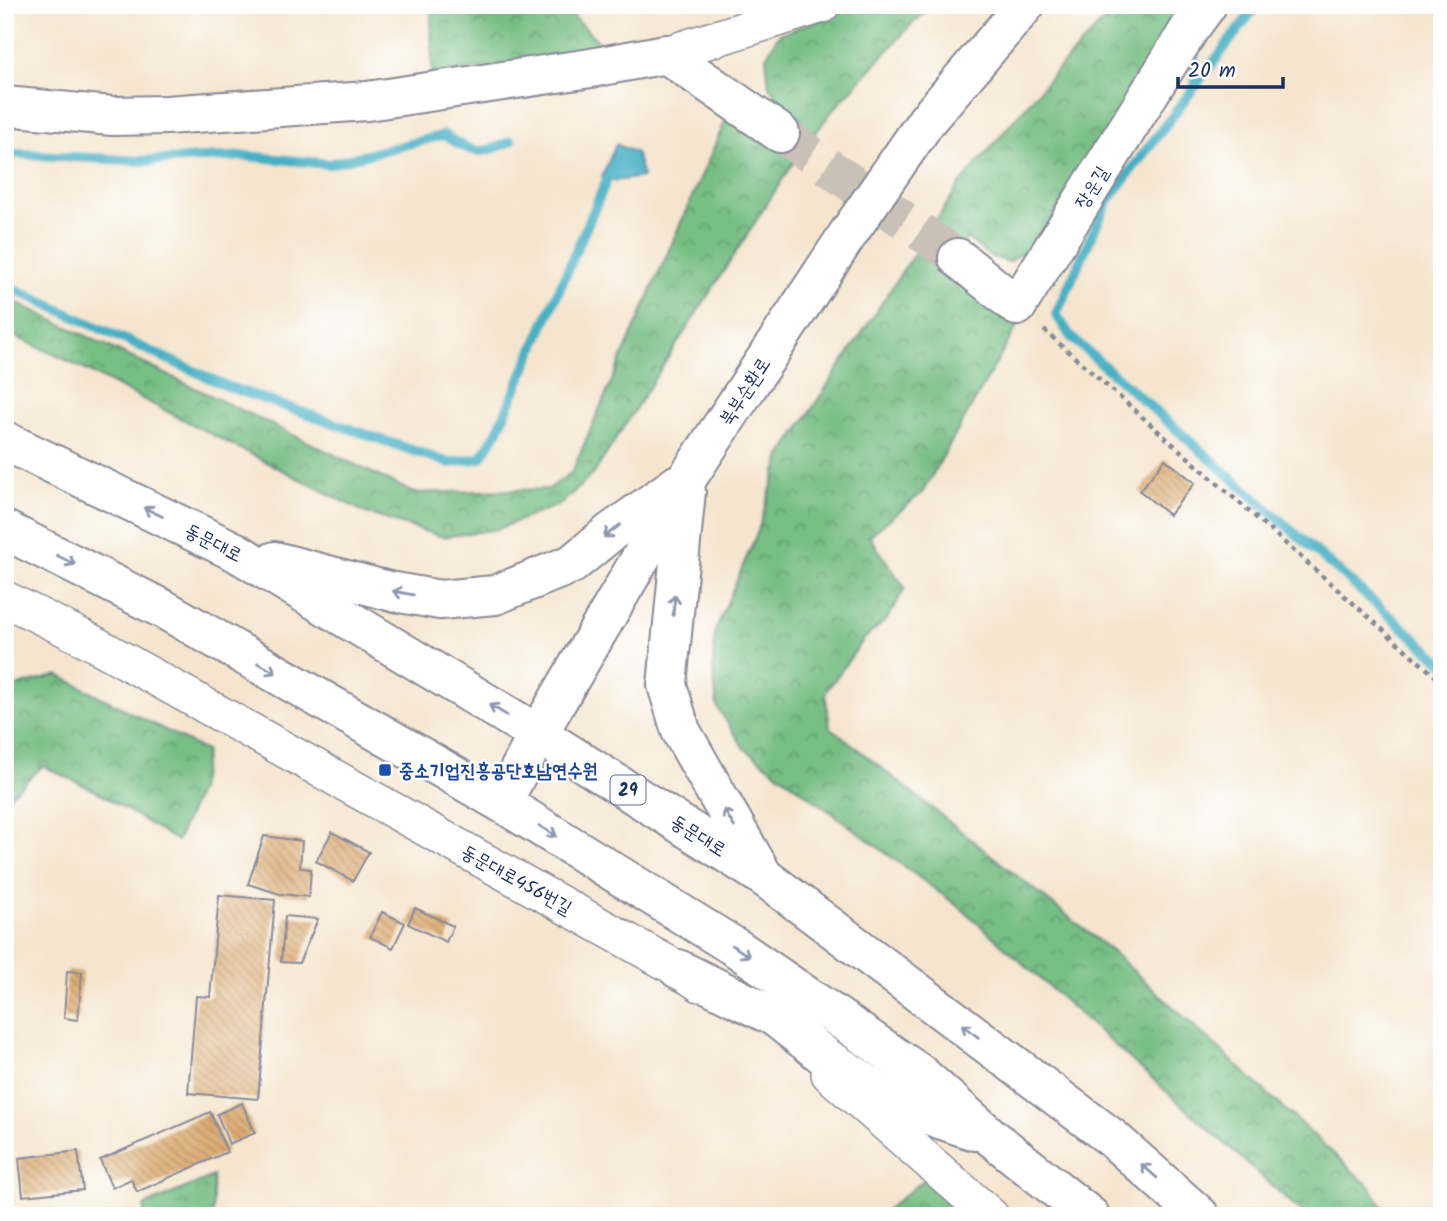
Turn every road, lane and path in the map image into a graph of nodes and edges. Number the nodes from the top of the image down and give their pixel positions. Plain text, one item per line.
1 (822, 5) edge
2 (1025, 5) edge
3 (1207, 5) edge
4 (666, 54) junction
5 (5, 106) edge
6 (780, 133) tunnel mouth
7 (958, 258) tunnel mouth
8 (1017, 306) junction
9 (5, 441) edge
10 (688, 477) junction
11 (5, 530) edge
12 (236, 552) junction
13 (5, 599) edge
14 (1442, 682) edge
15 (538, 734) junction
16 (502, 803) junction
17 (764, 877) junction
18 (678, 969) junction
19 (990, 1136) junction
20 (991, 1216) edge
21 (1090, 1216) edge
22 (1200, 1216) edge

1 - 4 street
2 - 10 main road, 북부순환로
3 - 8 main road, 장운길
4 - 5 main road
4 - 6 main road
7 - 8 main road
8 - 14 path
12 -> 9 main road, 동문대로 / 29
10 -> 12 main road
10 - 15 main road, 북부순환로
17 -> 10 main road
11 -> 16 main road
15 -> 12 main road, 동문대로 / 29
13 - 18 street, 동문대로456번길
15 - 16 main road, 북부순환로
15 - 17 main road, 동문대로 / 29
16 -> 19 main road
22 -> 17 main road, 동문대로 / 29
18 - 19 main road
18 - 20 street, 동문대로456번길
19 - 21 main road

